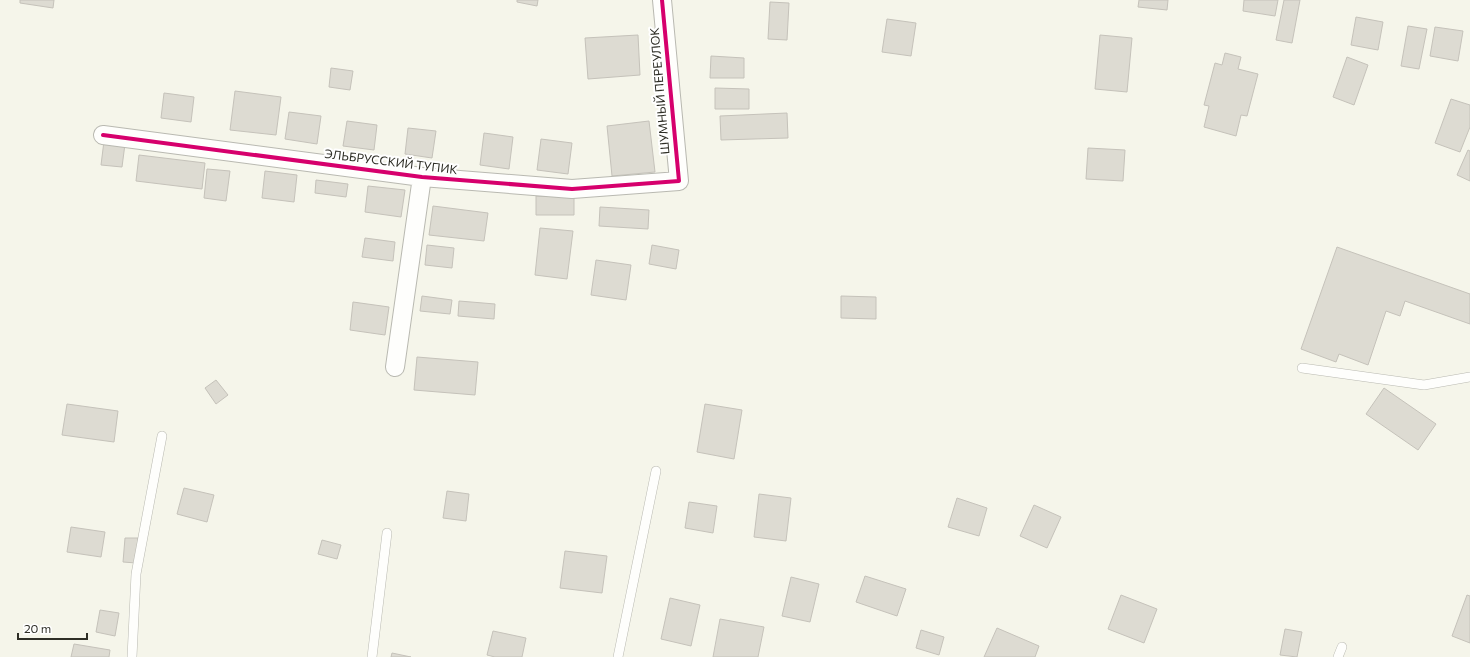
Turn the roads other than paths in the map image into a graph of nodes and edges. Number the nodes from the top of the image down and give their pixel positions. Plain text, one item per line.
1 (662, 0) edge
2 (103, 135) dead end
3 (422, 177) junction
4 (679, 181) joint
5 (395, 367) dead end
6 (1302, 368) dead end
7 (1470, 377) edge
8 (162, 436) dead end
9 (656, 471) dead end
10 (387, 533) dead end
11 (1342, 647) dead end
12 (132, 657) edge
13 (372, 657) edge
14 (618, 657) edge
15 (1338, 657) edge

1 - 4 street, ШУМНЫЙ ПЕРЕУЛОК
2 - 3 street, ЭЛЬБРУССКИЙ ТУПИК
3 - 4 street, ЭЛЬБРУССКИЙ ТУПИК
3 - 5 street, ЭЛЬБРУССКИЙ ТУПИК
6 - 7 lane
8 - 12 lane
9 - 14 lane
10 - 13 lane
11 - 15 lane

